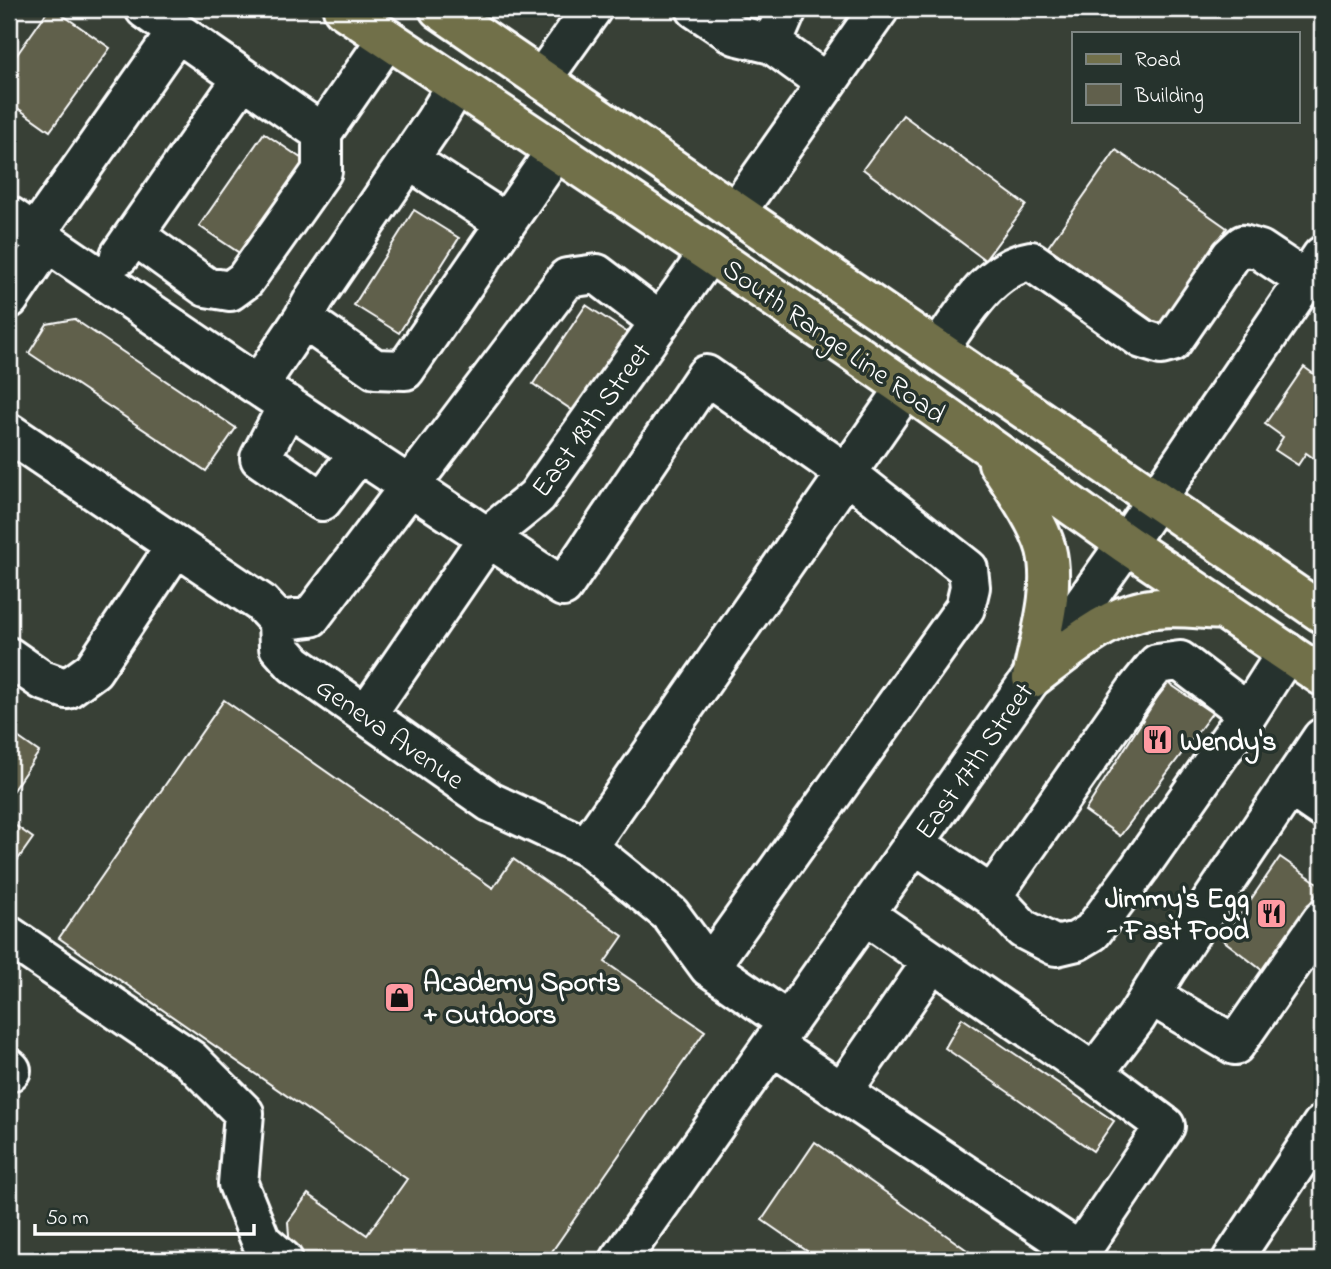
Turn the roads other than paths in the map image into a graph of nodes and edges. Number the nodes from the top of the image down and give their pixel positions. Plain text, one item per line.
1 (145, 9) edge
2 (343, 9) edge
3 (439, 9) edge
4 (592, 9) edge
5 (696, 9) edge
6 (787, 9) edge
7 (879, 9) edge
8 (177, 32) junction
9 (387, 39) junction
10 (772, 44) junction
11 (243, 78) junction
12 (542, 79) junction
13 (825, 83) junction
14 (456, 86) junction
15 (322, 133) junction
16 (555, 152) junction
17 (409, 160) junction
18 (736, 212) junction
19 (506, 223) junction
20 (31, 230) edge
21 (134, 235) junction
22 (709, 253) junction
23 (1314, 268) edge
24 (103, 279) junction
25 (9, 299) edge
26 (303, 319) junction
27 (660, 322) junction
28 (938, 350) junction
29 (906, 388) junction
30 (273, 396) junction
31 (9, 433) edge
32 (985, 444) junction
33 (359, 453) junction
34 (846, 473) junction
35 (409, 486) junction
36 (1156, 500) junction
37 (486, 538) junction
38 (1126, 544) junction
39 (176, 546) junction
40 (1225, 610) junction
41 (1322, 614) edge
42 (278, 621) junction
43 (1287, 652) junction
44 (9, 657) edge
45 (1322, 676) edge
46 (1032, 678) junction
47 (1248, 713) junction
48 (366, 715) junction
49 (1322, 738) edge
50 (1290, 786) junction
51 (1322, 808) edge
52 (914, 843) junction
53 (587, 847) junction
54 (992, 896) junction
55 (863, 914) junction
56 (1322, 920) edge
57 (9, 936) edge
58 (932, 962) junction
59 (709, 967) junction
60 (1150, 995) junction
61 (780, 1033) junction
62 (1094, 1073) junction
63 (842, 1092) junction
64 (1322, 1125) edge
65 (282, 1260) edge
66 (620, 1260) edge
67 (1232, 1260) edge

1 - 8 street
2 - 9 main road, South Range Line Road
3 - 12 main road, South Range Line Road
4 - 12 street
5 - 10 street
6 - 10 street
7 - 13 street
8 - 11 street
8 - 20 street
9 - 14 main road, South Range Line Road
9 - 15 street
10 - 13 street
11 - 15 street
11 - 21 street
12 - 18 main road, South Range Line Road
13 - 18 street
14 - 16 main road, South Range Line Road
14 - 17 street
15 - 21 street
16 - 19 street
16 - 22 main road, South Range Line Road
17 - 19 street
17 - 26 street
18 - 28 main road, South Range Line Road
19 - 26 street
20 - 24 street
20 - 25 street
21 - 24 street
22 - 27 street, East 18th Street
22 - 29 main road, South Range Line Road
23 - 28 street
23 - 36 street, East 17th Street
24 - 30 street
26 - 30 street
27 - 35 street
27 - 37 street, East 18th Street
28 - 36 main road, South Range Line Road
29 - 32 main road, South Range Line Road
29 - 34 street
30 - 33 street
30 - 33 street
31 - 39 street
32 - 38 main road, South Range Line Road
32 - 46 main road
33 - 35 street
34 - 37 street
34 - 53 street
34 - 59 street
35 - 37 street
35 - 42 street
36 - 38 street, East 17th Street
36 - 41 main road, South Range Line Road
37 - 48 street, East 18th Street
38 - 40 main road, South Range Line Road
38 - 46 street, East 17th Street
39 - 42 street
39 - 44 street
40 - 43 main road, South Range Line Road
40 - 46 main road
42 - 48 street, Geneva Avenue
43 - 45 main road, South Range Line Road
43 - 47 street
46 - 52 street, East 17th Street
47 - 54 street
47 - 54 street
48 - 53 street, Geneva Avenue
49 - 50 street
50 - 51 street
50 - 60 street
52 - 54 street
52 - 55 street, East 17th Street
53 - 59 street, Geneva Avenue
55 - 58 street
55 - 61 street, East 17th Street
56 - 60 street
57 - 65 street
58 - 62 street
58 - 63 street
59 - 61 street, Geneva Avenue
60 - 62 street
61 - 63 street, Geneva Avenue
61 - 66 street, East 17th Street
62 - 63 street, Geneva Avenue
64 - 67 street

